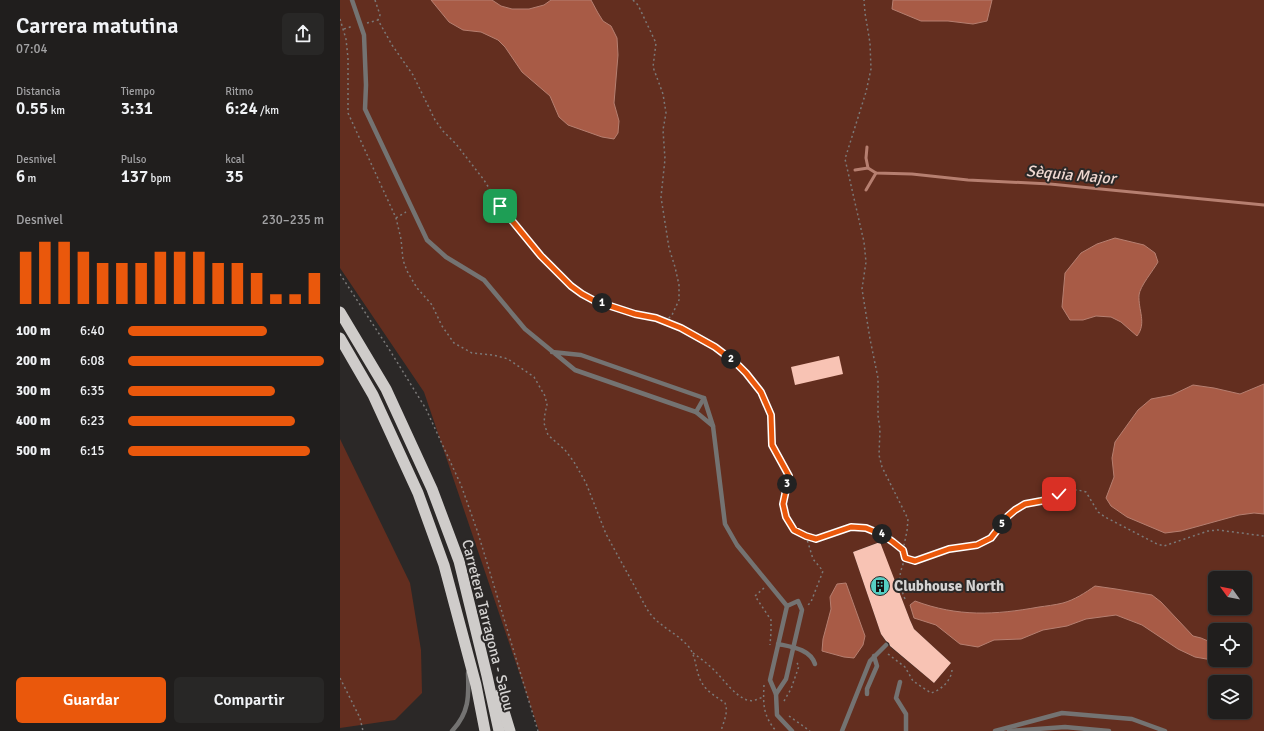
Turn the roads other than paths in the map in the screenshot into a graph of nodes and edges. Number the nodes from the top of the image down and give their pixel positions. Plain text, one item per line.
1 (352, 0) edge
2 (340, 312) edge
3 (340, 338) edge
4 (552, 352) junction
5 (704, 398) junction
6 (696, 412) junction
7 (713, 426) junction
8 (787, 606) junction
9 (474, 622) junction
10 (778, 644) junction
11 (886, 645) road end
12 (793, 647) junction
13 (468, 652) junction
14 (874, 656) junction
15 (815, 664) dead end
16 (900, 682) dead end
17 (776, 694) junction
18 (866, 694) dead end
19 (452, 731) edge
20 (486, 731) edge
21 (499, 731) edge
22 (510, 731) edge
23 (792, 731) edge
24 (842, 731) edge
25 (906, 731) edge
26 (995, 731) edge
27 (1008, 731) edge
28 (1109, 731) edge
29 (1165, 731) edge

1 - 4 lane
2 - 9 highway, Carretera Tarragona - Salou
3 - 13 highway, Carretera Tarragona - Salou
4 - 5 lane
4 - 6 lane
5 - 6 lane
5 - 7 lane
6 - 7 lane
7 - 8 lane
8 - 10 lane
8 - 12 lane
9 - 21 highway, Carretera Tarragona - Salou
9 - 22 highway
10 - 12 lane
10 - 17 lane
11 - 14 lane
12 - 15 lane
12 - 17 lane
13 - 19 lane
13 - 20 highway, Carretera Tarragona - Salou
14 - 18 lane
14 - 24 lane
16 - 25 lane
17 - 23 lane
26 - 29 lane
27 - 28 lane

